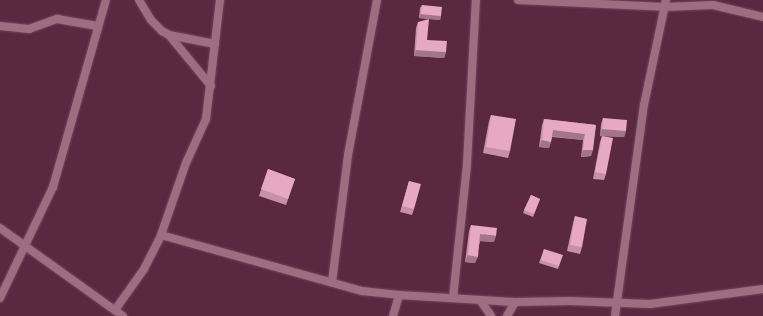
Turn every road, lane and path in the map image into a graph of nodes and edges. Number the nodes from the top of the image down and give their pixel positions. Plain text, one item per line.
1 (106, 0) edge
2 (139, 0) edge
3 (220, 0) edge
4 (377, 0) edge
5 (476, 0) edge
6 (518, 0) edge
7 (665, 4) edge
8 (763, 17) edge
9 (0, 26) edge
10 (97, 26) junction
11 (169, 35) junction
12 (215, 44) junction
13 (211, 86) junction
14 (0, 228) edge
15 (161, 235) junction
16 (24, 244) junction
17 (332, 282) junction
18 (763, 289) edge
19 (399, 295) junction
20 (0, 298) edge
21 (453, 298) junction
22 (480, 300) junction
23 (618, 301) junction
24 (515, 302) junction
25 (115, 310) junction
26 (123, 316) edge
27 (393, 316) edge
28 (491, 316) edge
29 (507, 316) edge
30 (615, 316) edge

1 - 10 street
2 - 11 street
3 - 12 street
4 - 17 street
5 - 21 street
6 - 7 street
7 - 8 street
7 - 23 street
9 - 10 street
10 - 16 street
11 - 12 street
11 - 13 street
12 - 13 street
13 - 15 street
14 - 16 street
15 - 17 street
15 - 25 street
16 - 20 street
16 - 25 street
17 - 19 street
18 - 23 street
19 - 21 street
19 - 27 street
21 - 22 street
22 - 24 street
22 - 28 street
23 - 24 street
23 - 30 street
24 - 29 street
25 - 26 street

